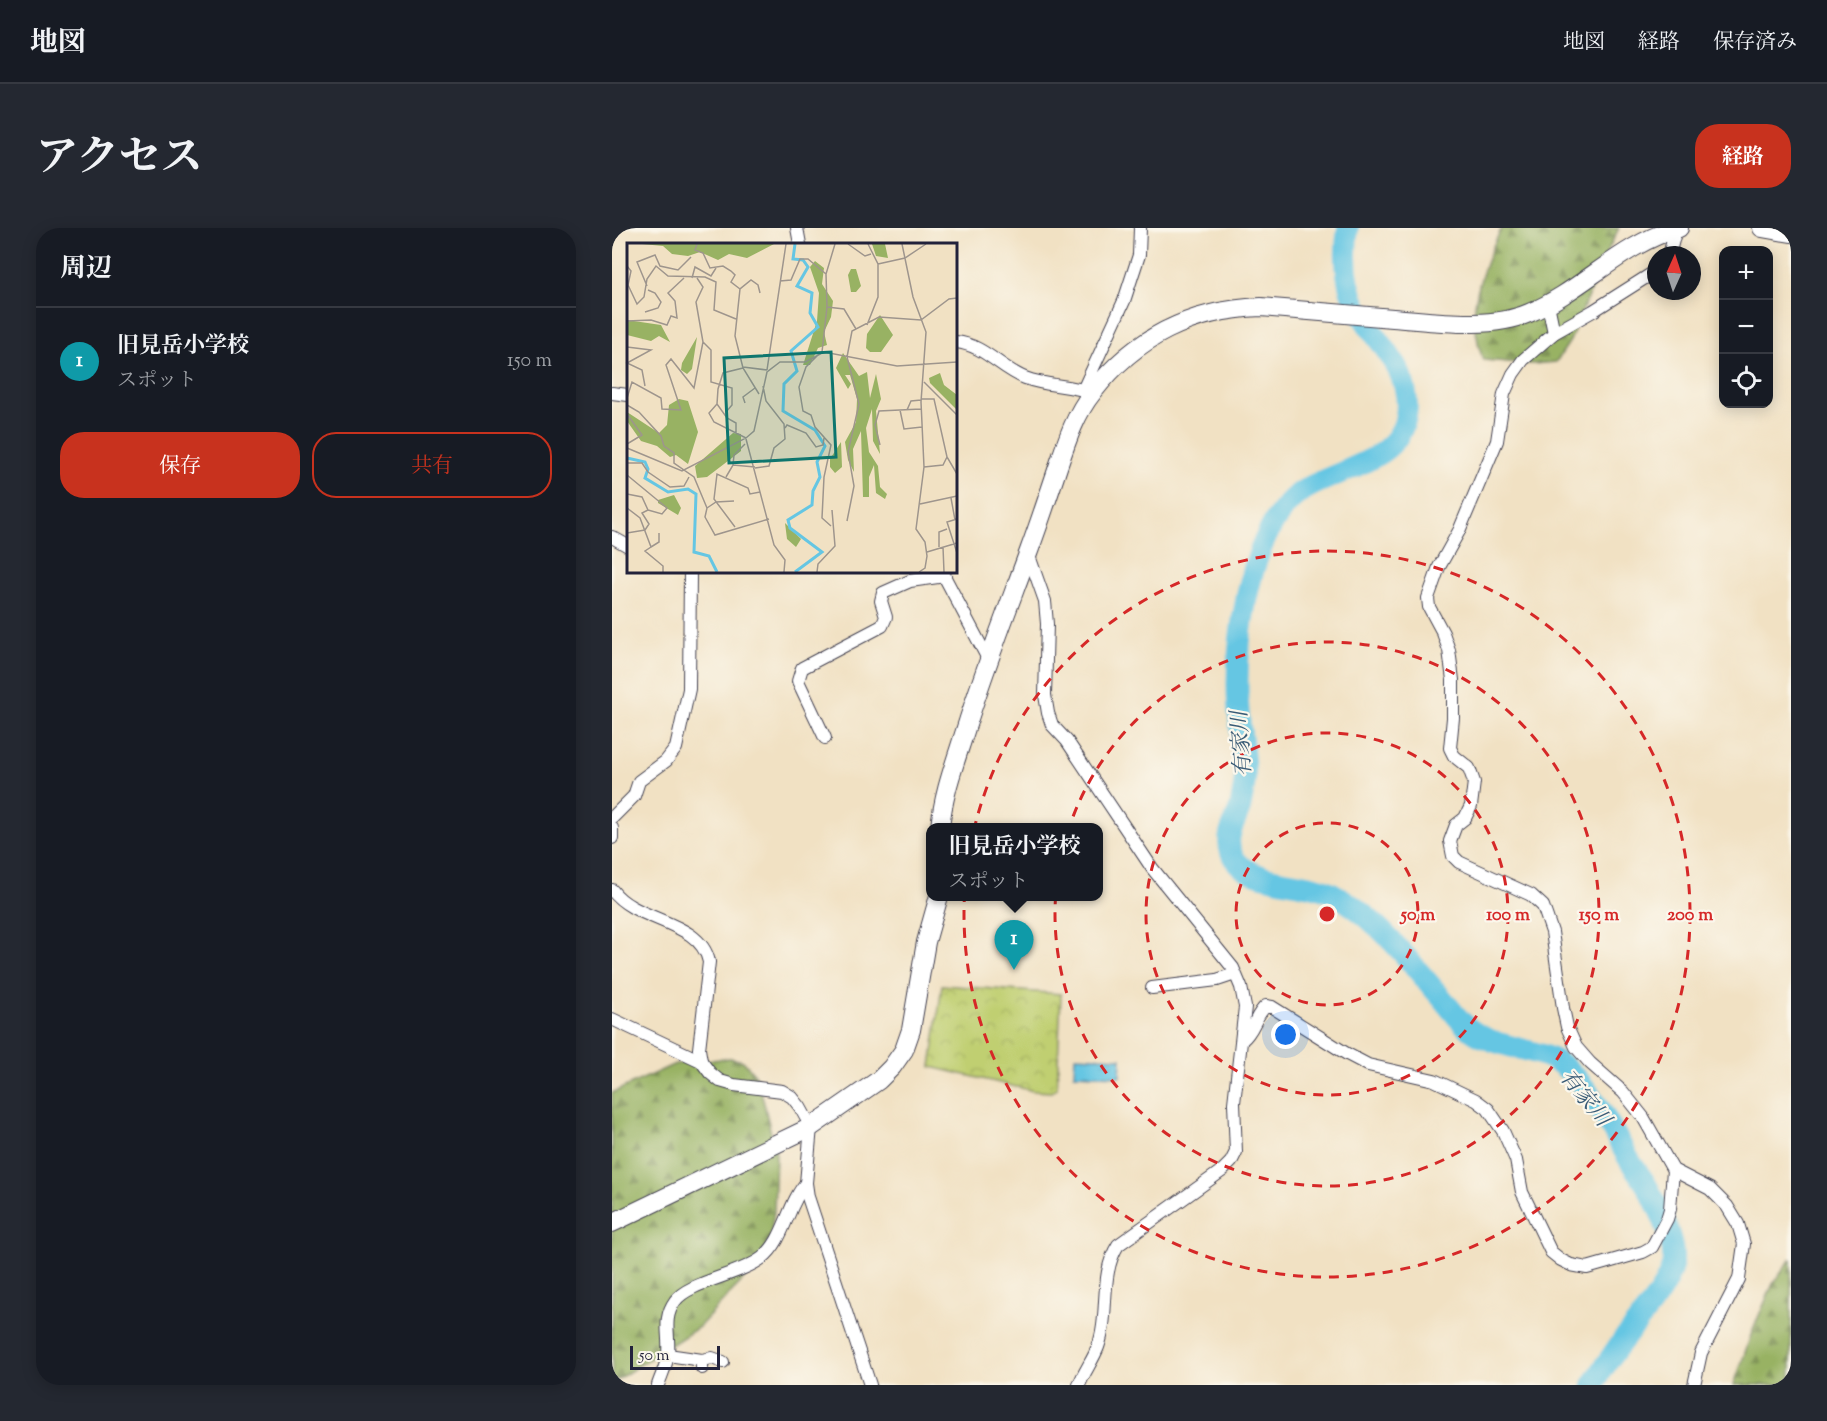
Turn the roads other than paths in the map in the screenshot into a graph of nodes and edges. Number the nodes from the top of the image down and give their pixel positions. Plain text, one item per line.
1 (797, 228) edge
2 (1140, 228) edge
3 (1678, 228) edge
4 (1761, 228) edge
5 (1791, 233) edge
6 (800, 243) edge
7 (1672, 246) edge
8 (1647, 277) edge
9 (1548, 304) junction
10 (1554, 333) junction
11 (957, 342) edge
12 (1087, 391) junction
13 (612, 393) edge
14 (627, 394) edge
15 (612, 537) edge
16 (627, 545) edge
17 (1028, 553) junction
18 (690, 573) edge
19 (944, 574) edge
20 (988, 660) junction
21 (825, 738) dead end
22 (612, 818) edge
23 (940, 823) edge
24 (612, 828) edge
25 (612, 838) edge
26 (612, 890) edge
27 (939, 901) edge
28 (1235, 975) junction
29 (1152, 988) dead end
30 (612, 1019) edge
31 (1242, 1040) junction
32 (701, 1061) junction
33 (811, 1127) junction
34 (1673, 1170) junction
35 (806, 1183) junction
36 (612, 1223) edge
37 (668, 1355) junction
38 (723, 1362) dead end
39 (658, 1385) edge
40 (870, 1385) edge
41 (1079, 1385) edge
42 (1694, 1385) edge

1 - 6 street
2 - 12 street
3 - 7 street
3 - 9 street
4 - 5 street
8 - 10 street
9 - 10 street
9 - 12 street
10 - 34 street
11 - 12 street
12 - 17 street
13 - 14 street
15 - 16 street
17 - 20 street
17 - 28 street
18 - 22 street
19 - 20 street
19 - 21 street
20 - 23 street
24 - 25 street
26 - 32 street
27 - 33 street
28 - 29 street
28 - 31 street
30 - 32 street
31 - 34 street
31 - 41 street
32 - 33 street
33 - 35 street
33 - 36 street
34 - 42 street
35 - 37 street
35 - 40 street
37 - 38 street
37 - 39 street

